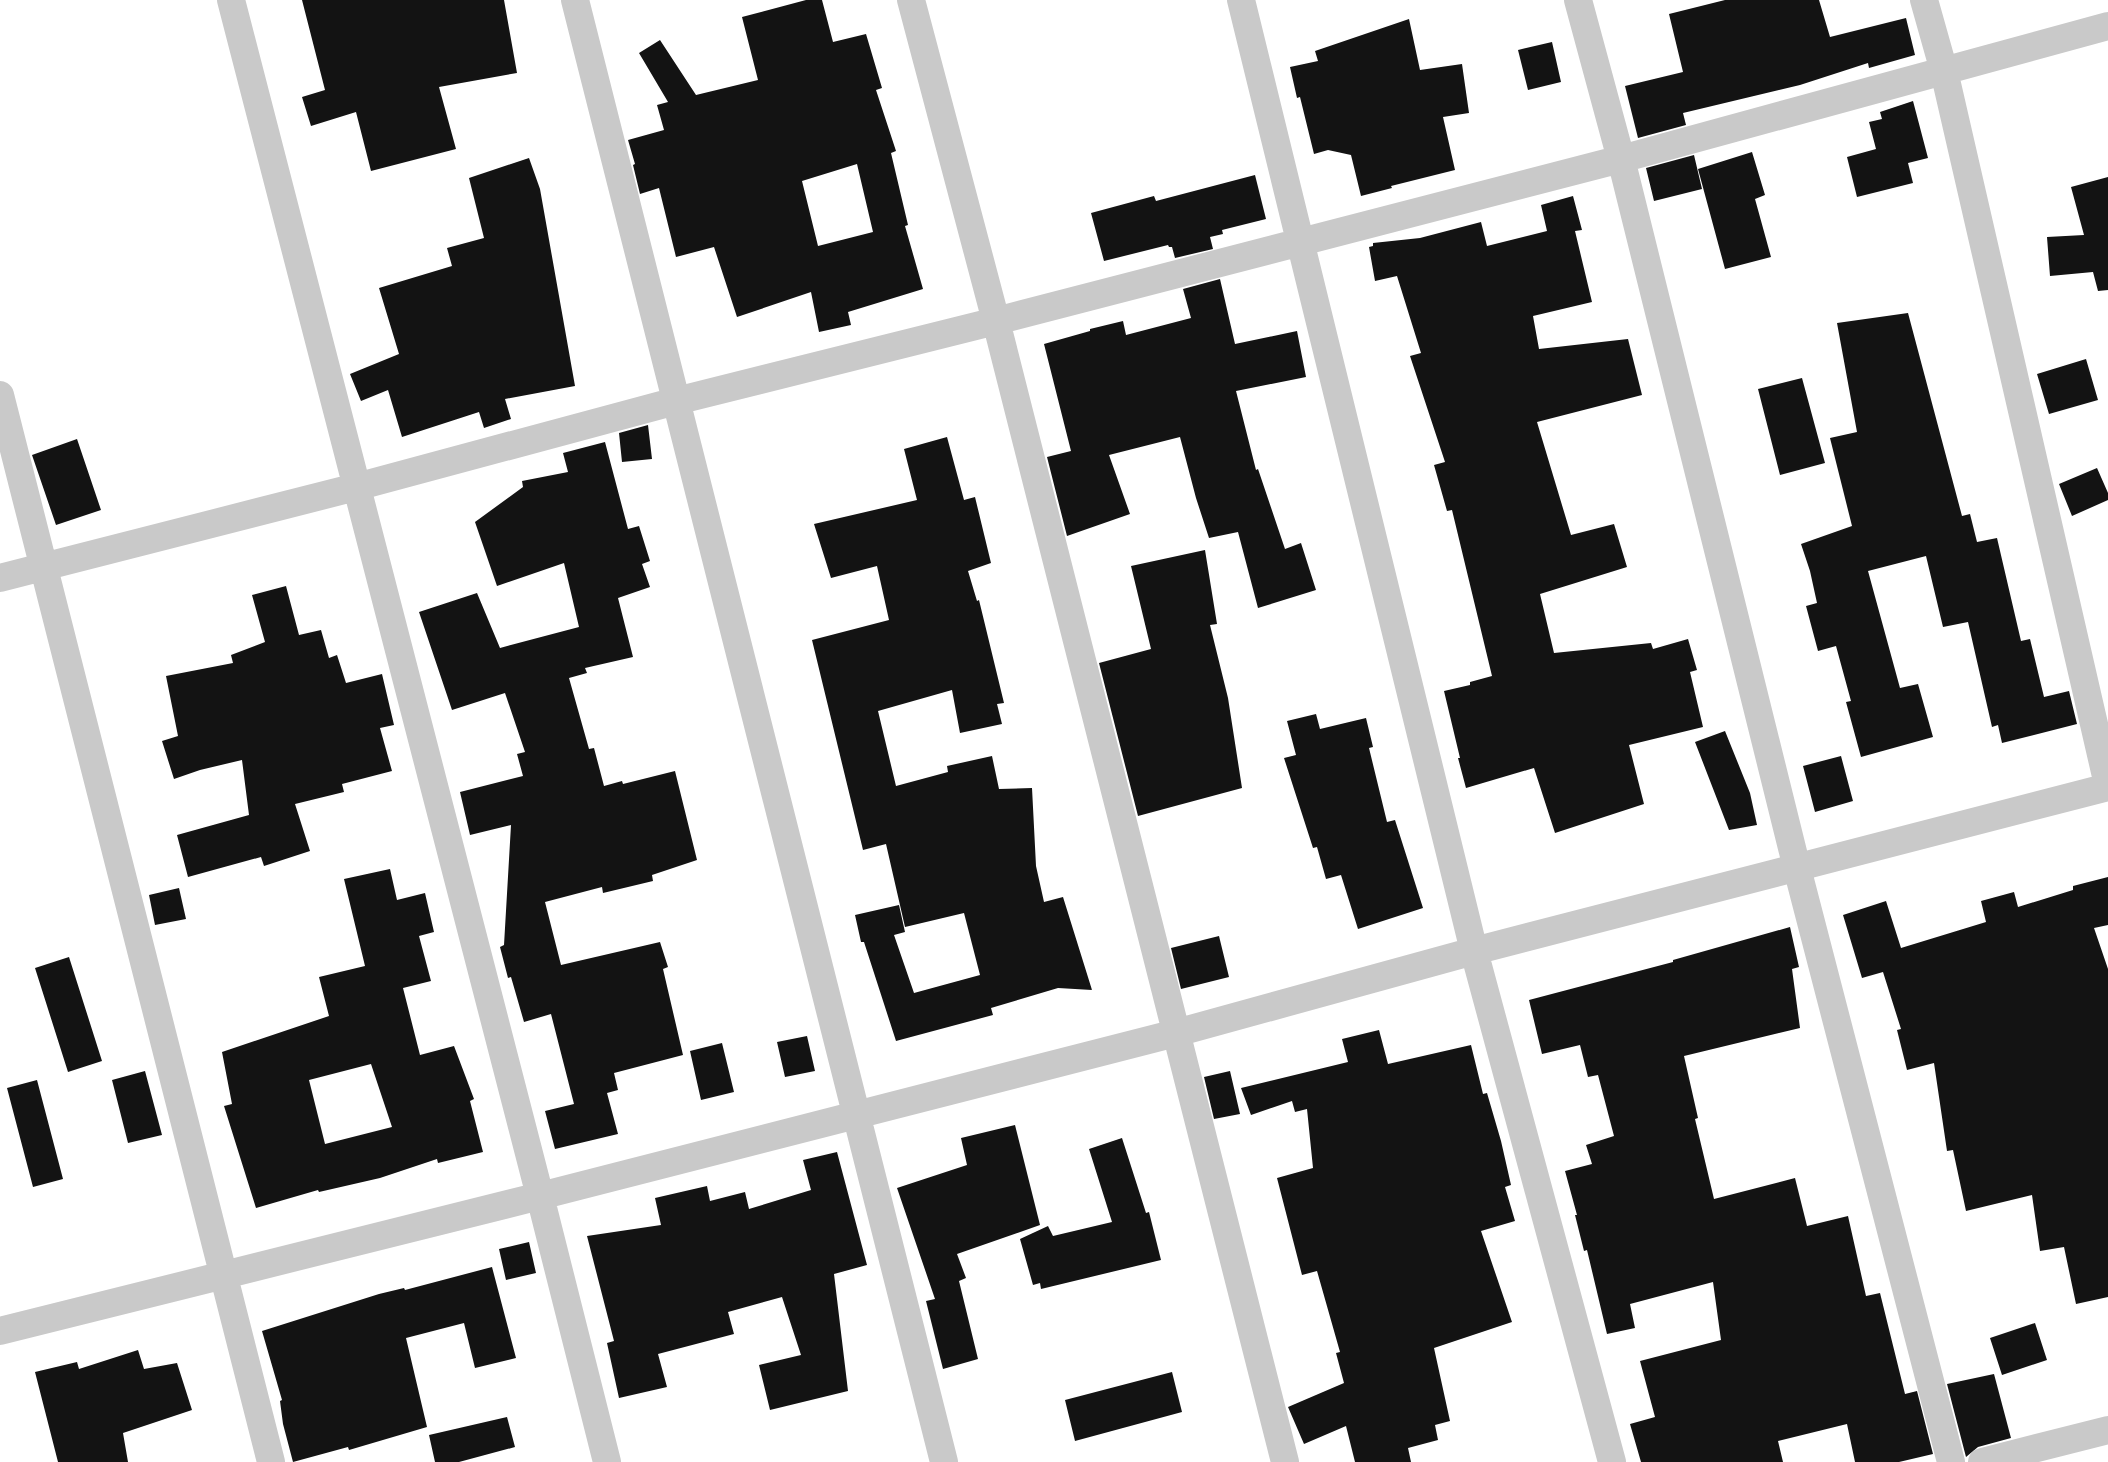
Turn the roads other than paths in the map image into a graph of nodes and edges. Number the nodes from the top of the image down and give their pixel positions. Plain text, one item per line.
1 (231, 0) edge
2 (575, 0) edge
3 (911, 0) edge
4 (1241, 0) edge
5 (1578, 0) edge
6 (1924, 0) edge
7 (2108, 26) edge
8 (1944, 71) junction
9 (1621, 158) junction
10 (1302, 242) junction
11 (996, 321) junction
12 (0, 395) edge
13 (676, 401) junction
14 (356, 487) junction
15 (44, 566) junction
16 (0, 578) edge
17 (2108, 786) edge
18 (1797, 868) junction
19 (1474, 951) junction
20 (1176, 1033) junction
21 (856, 1115) junction
22 (540, 1196) junction
23 (224, 1274) junction
24 (0, 1331) edge
25 (2108, 1430) edge
26 (271, 1462) edge
27 (607, 1462) edge
28 (944, 1462) edge
29 (1285, 1462) edge
30 (1612, 1462) edge
31 (1951, 1462) edge
32 (1982, 1462) edge

1 - 14 street
2 - 13 street
3 - 11 street
4 - 10 street
5 - 9 street
6 - 8 street
7 - 8 street
8 - 9 street
8 - 17 street
9 - 10 street
9 - 18 street
10 - 11 street
10 - 19 street
11 - 13 street
11 - 20 street
12 - 15 street
13 - 14 street
13 - 21 street
14 - 15 street
14 - 22 street
15 - 16 street
15 - 23 street
17 - 18 street
18 - 19 street
18 - 31 street
19 - 20 street
19 - 30 street
20 - 21 street
20 - 29 street
21 - 22 street
21 - 28 street
22 - 23 street
22 - 27 street
23 - 24 street
23 - 26 street
25 - 32 street

